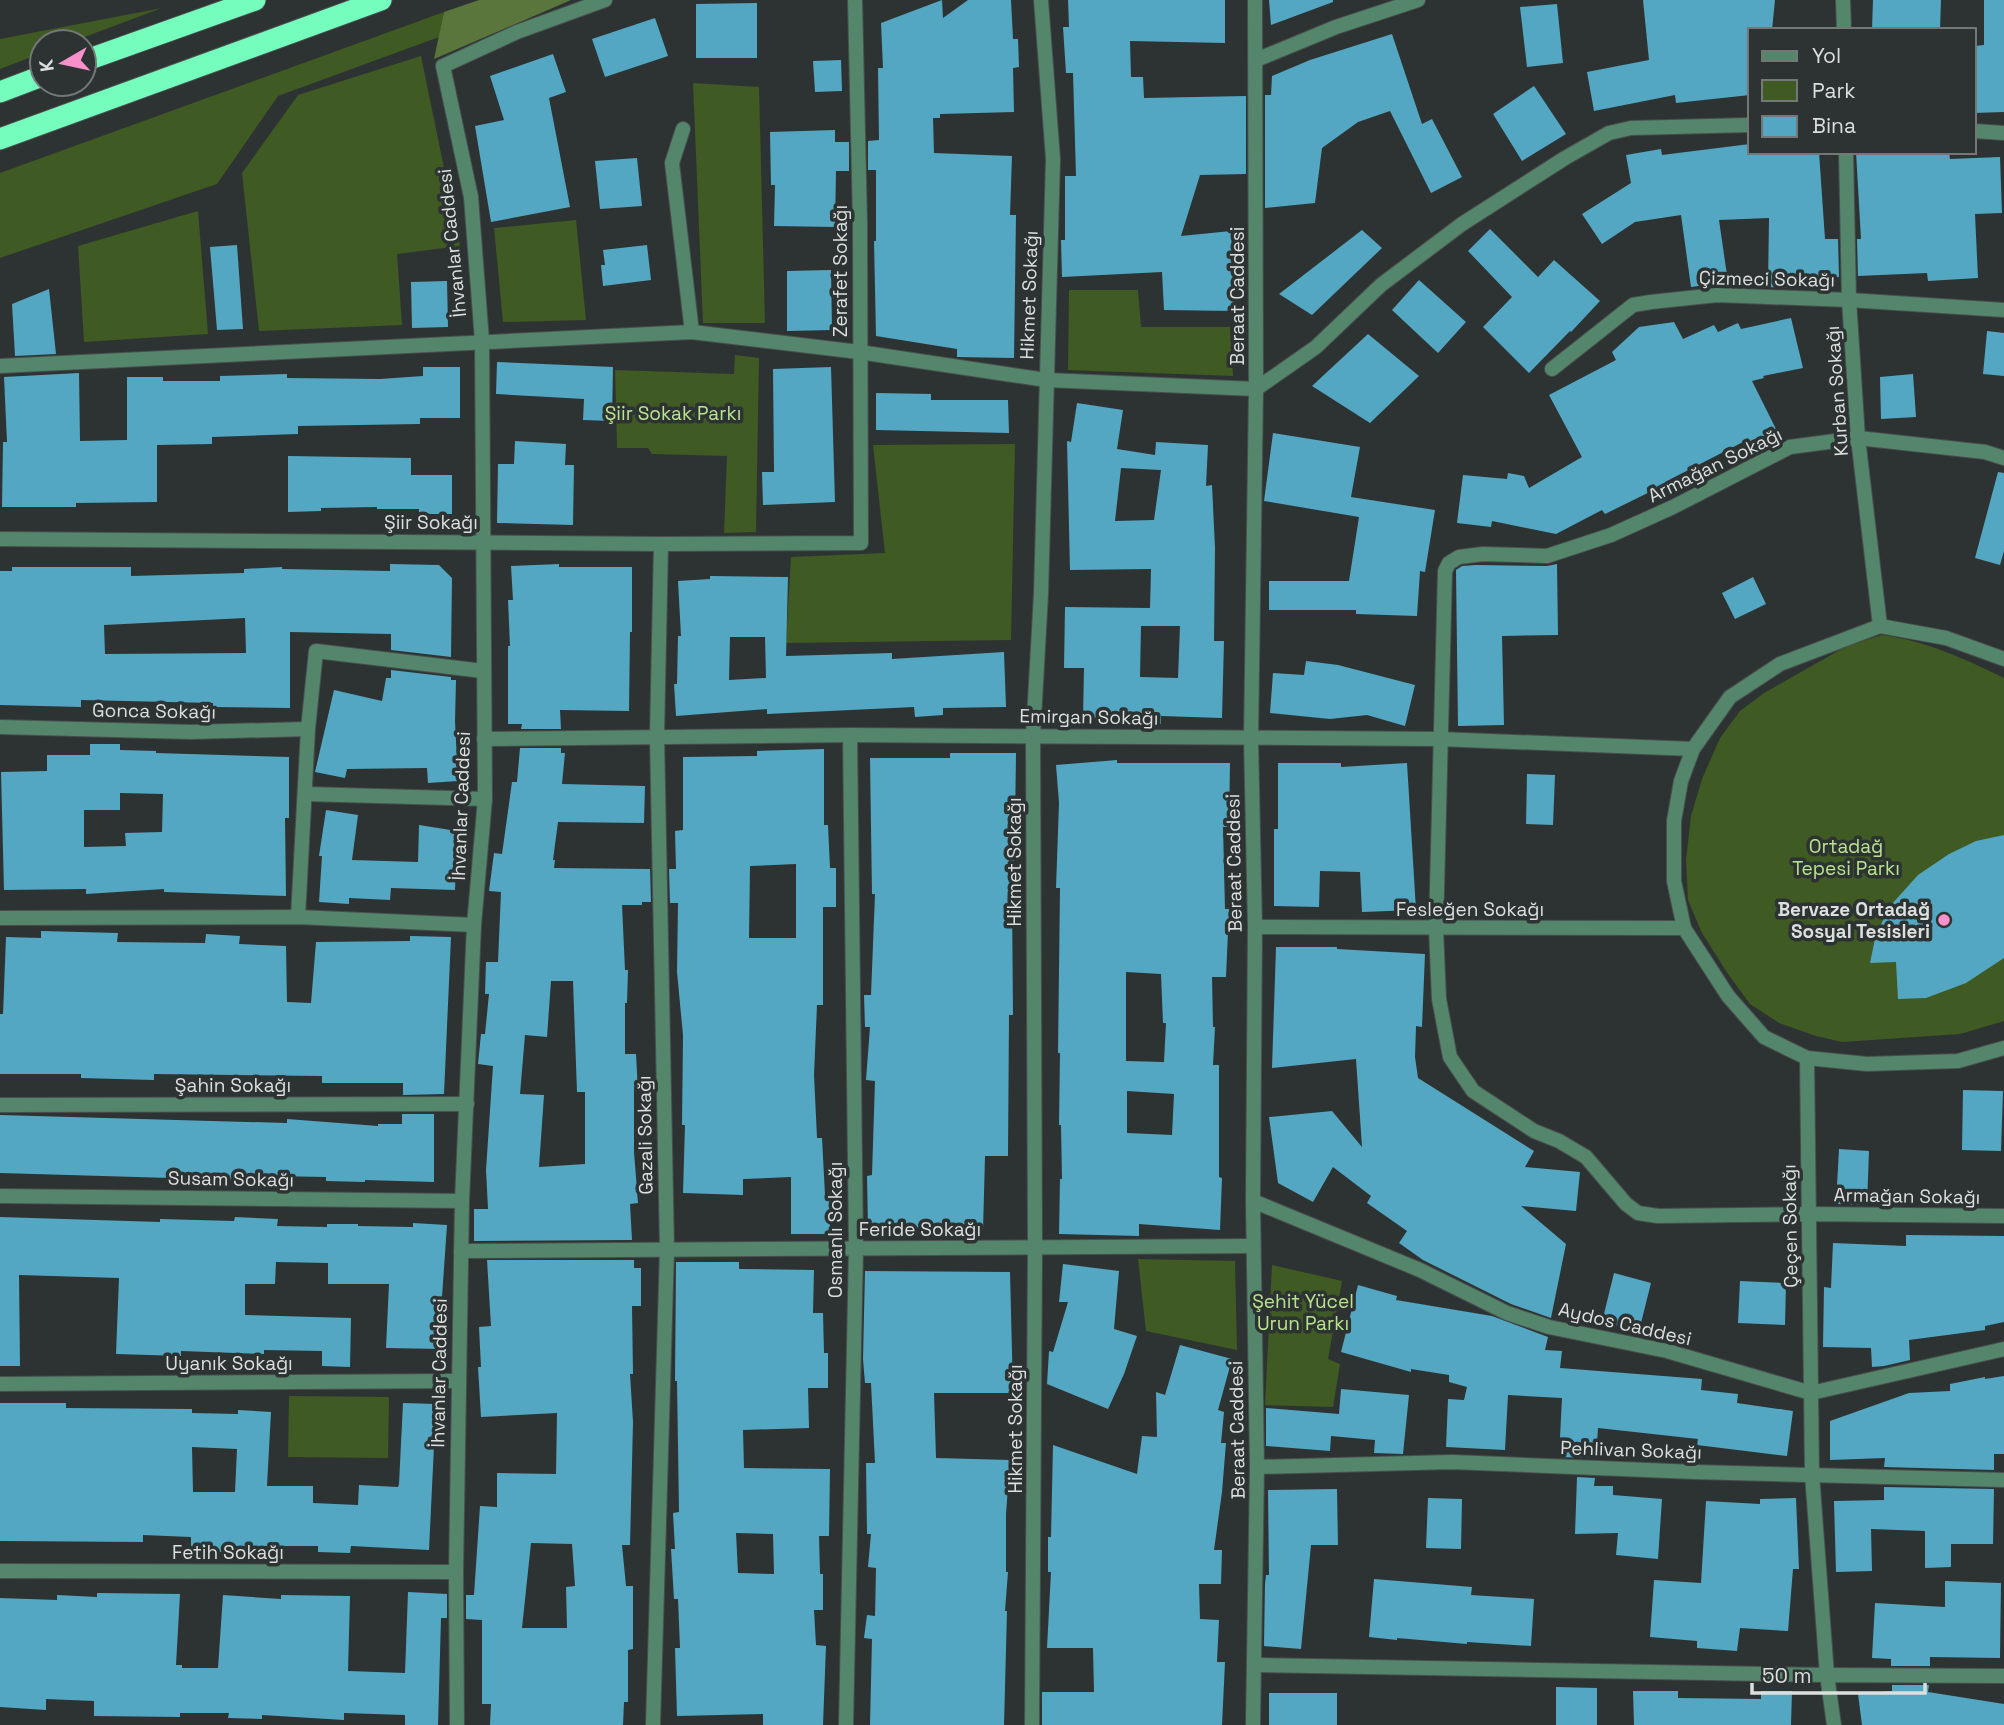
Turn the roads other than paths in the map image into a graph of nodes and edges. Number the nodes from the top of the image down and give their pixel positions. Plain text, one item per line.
1 (255, 0) edge
2 (380, 0) edge
3 (605, 0) edge
4 (855, 0) edge
5 (1041, 0) edge
6 (1255, 0) edge
7 (1418, 0) edge
8 (1843, 0) edge
9 (1844, 28) edge
10 (98, 56) edge
11 (1256, 60) junction
12 (28, 81) edge
13 (0, 92) edge
14 (1748, 125) edge
15 (682, 129) dead end
16 (1976, 131) edge
17 (2004, 133) edge
18 (0, 139) edge
19 (1846, 154) edge
20 (1849, 300) junction
21 (2004, 310) edge
22 (692, 332) junction
23 (482, 341) junction
24 (859, 352) junction
25 (0, 366) edge
26 (1552, 369) dead end
27 (1046, 380) junction
28 (1256, 389) junction
29 (1858, 438) junction
30 (2004, 458) edge
31 (0, 539) edge
32 (482, 541) junction
33 (861, 543) joint
34 (661, 544) junction
35 (1880, 626) junction
36 (2004, 660) edge
37 (483, 671) junction
38 (0, 727) edge
39 (308, 729) junction
40 (849, 735) junction
41 (657, 736) junction
42 (1033, 736) junction
43 (484, 739) junction
44 (1251, 739) junction
45 (1439, 739) junction
46 (1693, 749) junction
47 (306, 794) junction
48 (485, 799) junction
49 (0, 918) edge
50 (298, 918) junction
51 (474, 925) junction
52 (1255, 927) junction
53 (1684, 928) junction
54 (1436, 929) junction
55 (2004, 1048) edge
56 (1807, 1058) junction
57 (467, 1104) junction
58 (0, 1105) edge
59 (0, 1196) edge
60 (462, 1201) junction
61 (1253, 1201) junction
62 (1809, 1214) junction
63 (2004, 1216) edge
64 (1253, 1246) junction
65 (1035, 1247) junction
66 (667, 1249) junction
67 (856, 1249) junction
68 (461, 1251) junction
69 (2004, 1349) edge
70 (457, 1381) junction
71 (0, 1384) edge
72 (1811, 1393) junction
73 (1257, 1467) junction
74 (1812, 1474) junction
75 (2004, 1480) edge
76 (0, 1571) edge
77 (456, 1572) junction
78 (1254, 1665) junction
79 (1827, 1675) junction
80 (2004, 1676) edge
81 (457, 1725) edge
82 (653, 1725) edge
83 (846, 1725) edge
84 (1032, 1725) edge
85 (1253, 1725) edge
86 (1834, 1725) edge

1 - 10 highway
2 - 18 highway
3 - 23 street, İhvanlar Caddesi
4 - 24 street, Zerafet Sokağı
5 - 27 street, Hikmet Sokağı
6 - 11 street, Beraat Caddesi
7 - 11 street
8 - 9 street
11 - 28 street, Beraat Caddesi
12 - 13 highway
14 - 28 street
15 - 22 street
16 - 17 street
19 - 20 street, Kurban Sokağı
20 - 21 street, Çizmeci Sokağı
20 - 26 street, Çizmeci Sokağı
20 - 29 street, Kurban Sokağı
22 - 23 street
22 - 24 street
23 - 25 street
23 - 32 street, İhvanlar Caddesi
24 - 27 street
24 - 33 street, Zerafet Sokağı
27 - 28 street
27 - 42 street, Hikmet Sokağı
28 - 44 street, Beraat Caddesi
29 - 30 street, Armağan Sokağı
29 - 35 street, Kurban Sokağı
29 - 45 street, Armağan Sokağı
31 - 32 street, Şiir Sokağı
32 - 34 street, Şiir Sokağı
32 - 37 street, İhvanlar Caddesi
33 - 34 street, Şiir Sokağı
34 - 41 street, Gazali Sokağı
35 - 36 street
35 - 46 street
37 - 39 street
37 - 43 street, İhvanlar Caddesi
38 - 39 street, Gonca Sokağı
39 - 47 street
40 - 41 street, Emirgan Sokağı
40 - 42 street, Emirgan Sokağı
40 - 67 street, Osmanlı Sokağı
41 - 43 street, Emirgan Sokağı
41 - 66 street, Gazali Sokağı
42 - 44 street, Emirgan Sokağı
42 - 65 street, Hikmet Sokağı
43 - 48 street, İhvanlar Caddesi
44 - 45 street, Emirgan Sokağı
44 - 52 street, Beraat Caddesi
45 - 46 street, Emirgan Sokağı
45 - 54 street, Armağan Sokağı
46 - 53 street
47 - 48 street
47 - 50 street
48 - 51 street, İhvanlar Caddesi
49 - 50 street
50 - 51 street
51 - 57 street, İhvanlar Caddesi
52 - 54 street, Fesleğen Sokağı
52 - 61 street, Beraat Caddesi
53 - 54 street, Fesleğen Sokağı
53 - 56 street
54 - 62 street, Armağan Sokağı
55 - 56 street
56 - 62 street, Çeçen Sokağı
57 - 58 street, Şahin Sokağı
57 - 60 street, İhvanlar Caddesi
59 - 60 street, Susam Sokağı
60 - 68 street, İhvanlar Caddesi
61 - 64 street, Beraat Caddesi
61 - 72 street, Aydos Caddesi
62 - 63 street, Armağan Sokağı
62 - 72 street, Çeçen Sokağı
64 - 65 street, Feride Sokağı
64 - 73 street, Beraat Caddesi
65 - 67 street, Feride Sokağı
65 - 84 street, Hikmet Sokağı
66 - 67 street, Feride Sokağı
66 - 68 street, Feride Sokağı
66 - 82 street, Gazali Sokağı
67 - 83 street, Osmanlı Sokağı
68 - 70 street, İhvanlar Caddesi
69 - 72 street, Aydos Caddesi
70 - 71 street, Uyanık Sokağı
70 - 77 street, İhvanlar Caddesi
72 - 74 street, Çeçen Sokağı
73 - 74 street, Pehlivan Sokağı
73 - 78 street, Beraat Caddesi
74 - 75 street, Pehlivan Sokağı
74 - 79 street, Çeçen Sokağı
76 - 77 street, Fetih Sokağı
77 - 81 street, İhvanlar Caddesi
78 - 79 street
78 - 85 street, Beraat Caddesi
79 - 80 street
79 - 86 street

